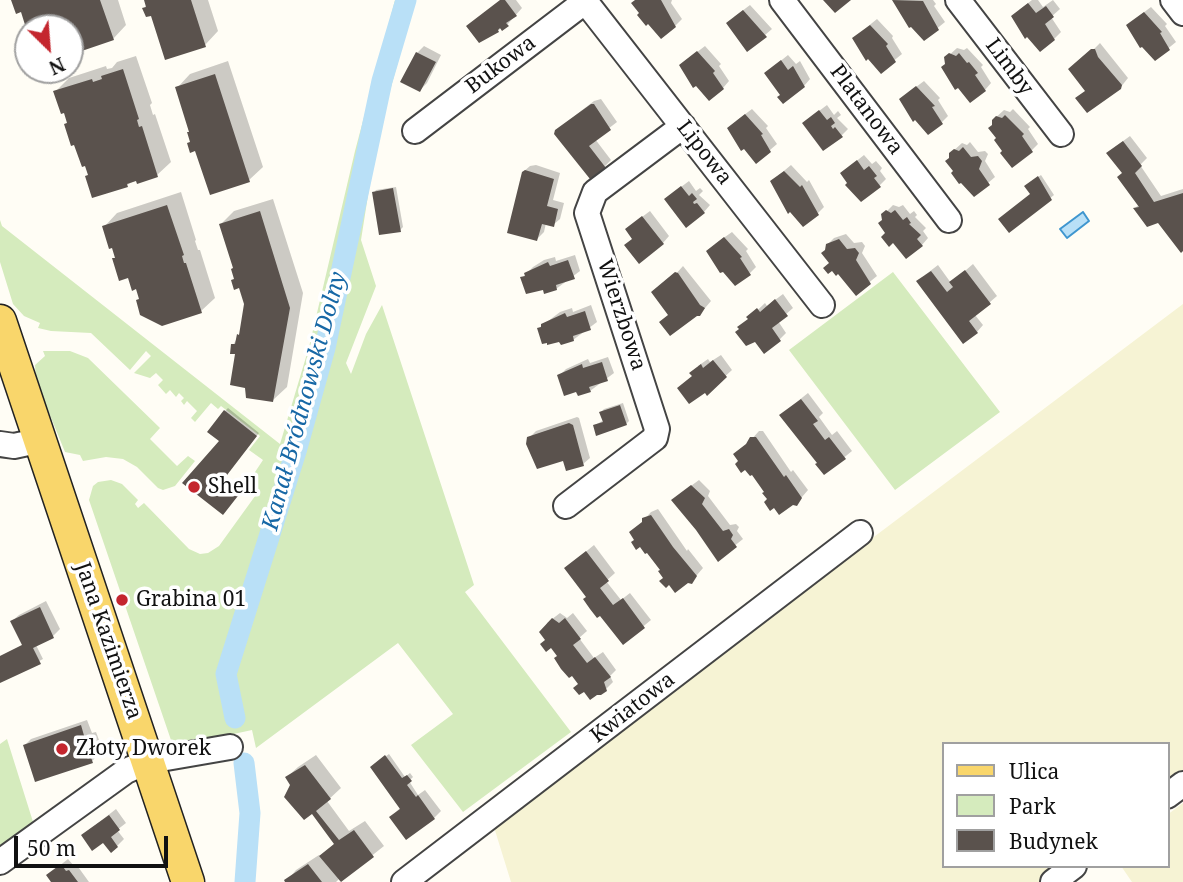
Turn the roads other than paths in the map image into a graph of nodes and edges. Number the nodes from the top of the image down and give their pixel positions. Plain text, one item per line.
1 (782, 0) edge
2 (958, 0) edge
3 (1173, 0) edge
4 (586, 1) edge
5 (1183, 13) edge
6 (683, 127) junction
7 (415, 131) dead end
8 (1060, 134) dead end
9 (949, 220) dead end
10 (821, 304) dead end
11 (0, 321) edge
12 (42, 440) junction
13 (0, 444) edge
14 (566, 506) dead end
15 (860, 533) dead end
16 (230, 747) dead end
17 (149, 761) junction
18 (0, 862) edge
19 (1071, 868) edge
20 (188, 882) edge
21 (404, 882) edge
22 (1053, 882) edge

1 - 9 street, Platanowa
2 - 8 street, Limby
3 - 5 street
4 - 6 street, Lipowa
4 - 7 street, Bukowa
6 - 10 street, Lipowa
6 - 14 street, Wierzbowa
11 - 12 main road, Jana Kazimierza
12 - 13 street
12 - 17 main road, Jana Kazimierza
15 - 21 street, Kwiatowa
16 - 17 street
17 - 18 street
17 - 20 main road, Jana Kazimierza
19 - 22 street

